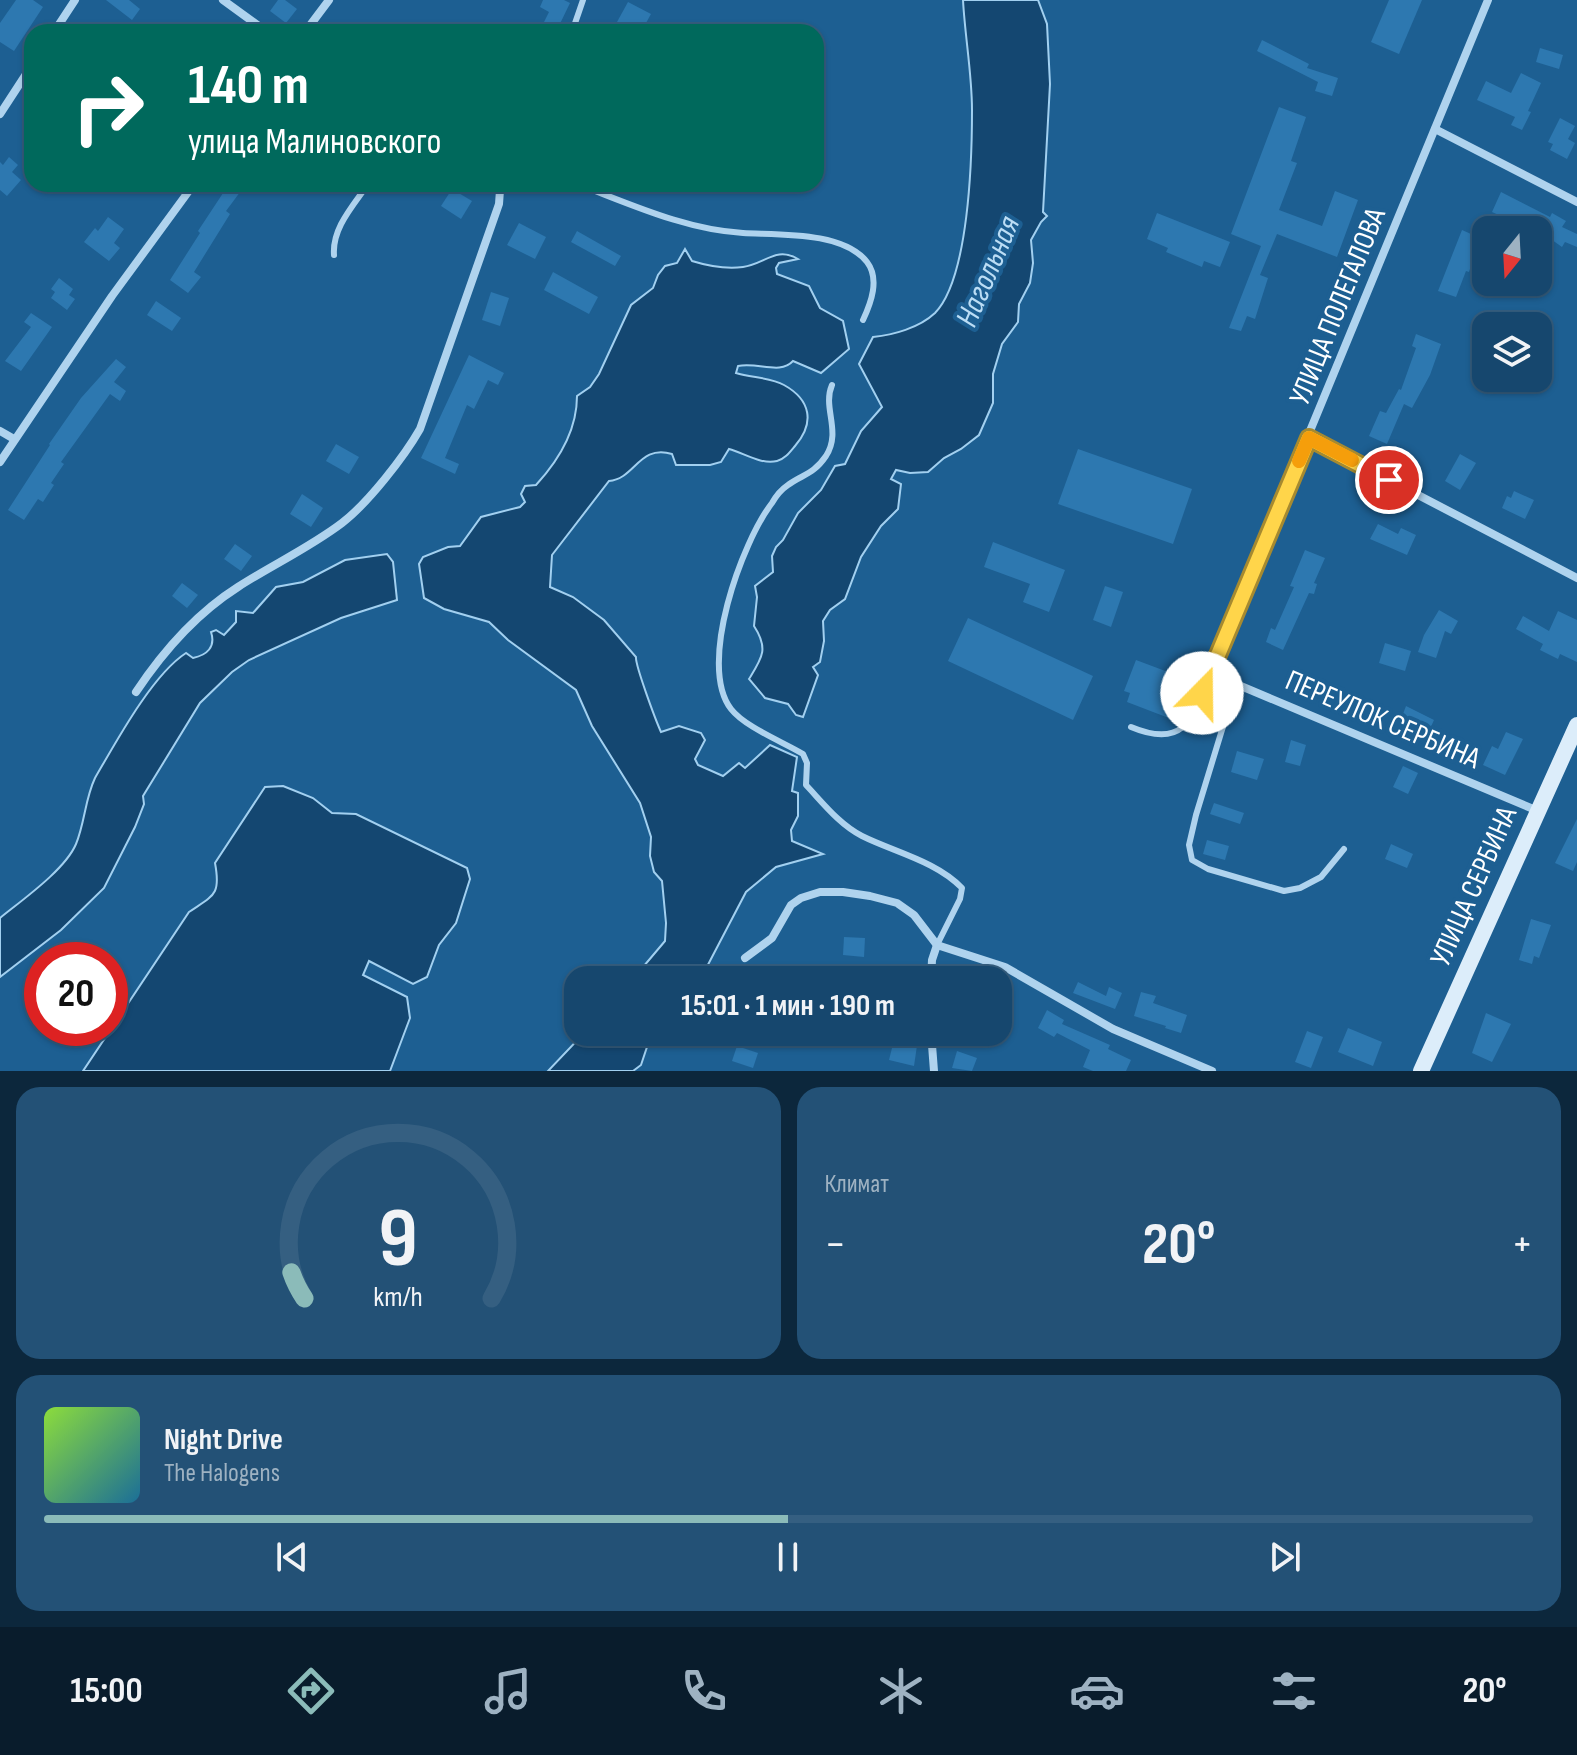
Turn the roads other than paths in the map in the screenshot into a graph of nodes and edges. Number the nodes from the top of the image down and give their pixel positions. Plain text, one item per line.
1 (75, 0) edge
2 (223, 0) edge
3 (329, 0) edge
4 (583, 0) edge
5 (1488, 0) edge
6 (59, 24) edge
7 (256, 24) edge
8 (311, 24) edge
9 (575, 24) edge
10 (24, 77) edge
11 (0, 114) edge
12 (1435, 129) junction
13 (188, 192) edge
14 (363, 192) edge
15 (500, 192) edge
16 (600, 192) edge
17 (1577, 202) edge
18 (334, 255) dead end
19 (863, 320) dead end
20 (832, 385) dead end
21 (0, 431) edge
22 (1309, 438) junction
23 (14, 439) junction
24 (0, 462) edge
25 (1577, 578) edge
26 (1210, 673) junction
27 (1236, 684) junction
28 (136, 692) dead end
29 (1577, 725) edge
30 (1131, 727) dead end
31 (1538, 811) junction
32 (1344, 849) dead end
33 (937, 945) junction
34 (745, 958) dead end
35 (932, 966) edge
36 (932, 1046) edge
37 (934, 1071) edge
38 (1212, 1071) edge
39 (1421, 1071) edge

1 - 6 street
2 - 7 street
3 - 8 street
4 - 9 lane
5 - 12 street, УЛИЦА ПОЛЕГАЛОВА
10 - 11 street
12 - 17 street
12 - 22 street, УЛИЦА ПОЛЕГАЛОВА
13 - 23 street
14 - 18 lane
15 - 28 street
16 - 19 lane
20 - 33 lane
21 - 23 street
22 - 25 street
22 - 26 street, УЛИЦА ПОЛЕГАЛОВА
23 - 24 street
26 - 27 street, ПЕРЕУЛОК СЕРБИНА
26 - 30 lane
27 - 31 street, ПЕРЕУЛОК СЕРБИНА
27 - 32 lane
29 - 31 street, УЛИЦА СЕРБИНА
31 - 39 street, УЛИЦА СЕРБИНА
33 - 34 street
33 - 35 street
33 - 38 street
36 - 37 street

